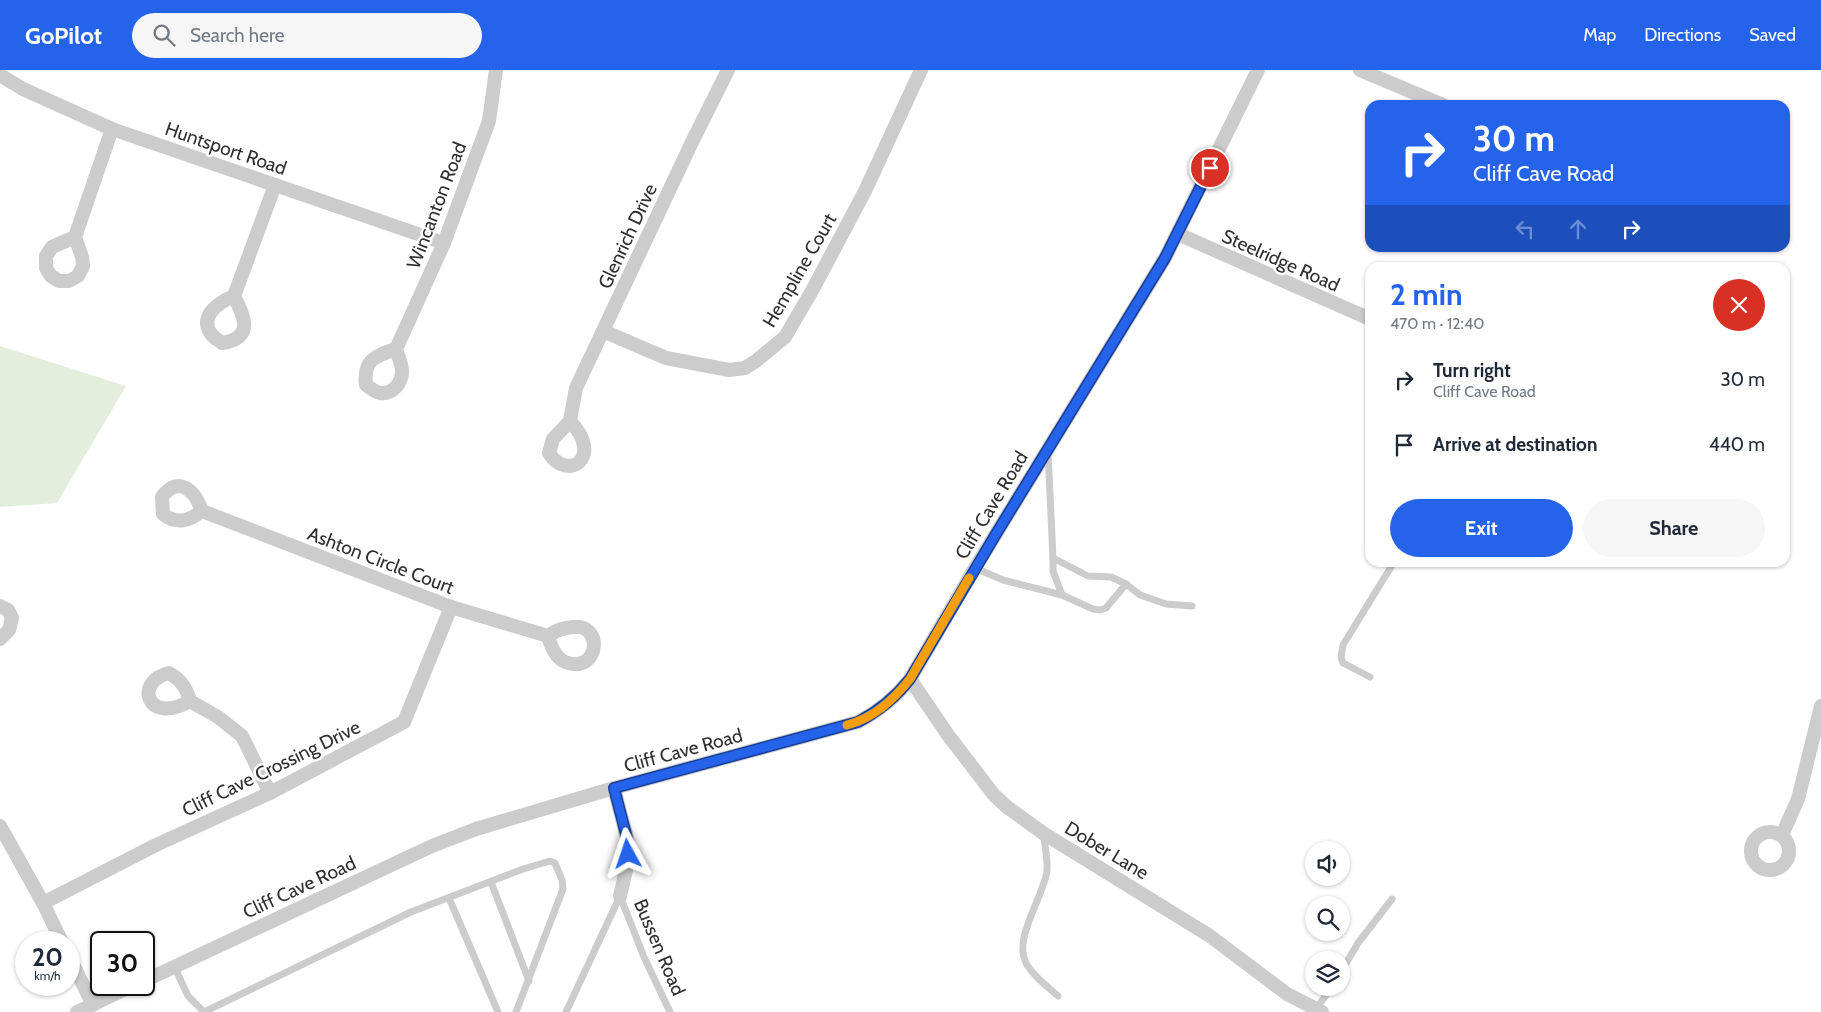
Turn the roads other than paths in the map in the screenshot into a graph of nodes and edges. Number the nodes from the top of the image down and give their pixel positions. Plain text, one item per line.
1 (496, 70) edge
2 (728, 70) edge
3 (921, 70) edge
4 (1258, 70) edge
5 (1360, 70) edge
6 (0, 75) edge
7 (1431, 100) edge
8 (112, 129) junction
9 (275, 185) junction
10 (1178, 234) junction
11 (75, 236) dead end
12 (444, 243) junction
13 (234, 296) dead end
14 (1365, 317) edge
15 (603, 331) junction
16 (396, 349) dead end
17 (570, 421) dead end
18 (1047, 450) junction
19 (202, 511) dead end
20 (1053, 558) junction
21 (1391, 567) edge
22 (975, 568) junction
23 (1126, 584) junction
24 (1062, 595) junction
25 (0, 606) edge
26 (1192, 606) dead end
27 (451, 607) junction
28 (548, 636) dead end
29 (0, 639) edge
30 (1370, 677) dead end
31 (910, 679) junction
32 (190, 701) dead end
33 (1821, 706) edge
34 (614, 788) junction
35 (270, 793) junction
36 (0, 826) edge
37 (1043, 833) junction
38 (1782, 836) dead end
39 (491, 882) junction
40 (620, 896) junction
41 (449, 898) junction
42 (1392, 899) dead end
43 (43, 903) junction
44 (57, 931) edge
45 (1350, 957) edge
46 (174, 966) junction
47 (155, 976) edge
48 (80, 979) edge
49 (529, 981) junction
50 (111, 996) edge
51 (1058, 996) dead end
52 (1327, 996) edge
53 (92, 1005) junction
54 (1319, 1011) edge
55 (77, 1012) edge
56 (204, 1012) edge
57 (498, 1012) edge
58 (516, 1012) edge
59 (566, 1012) edge
60 (670, 1012) edge

1 - 12 street, Wincanton Road
2 - 15 street, Glenrich Drive
3 - 15 street, Hempline Court
4 - 10 street, Cliff Cave Road
5 - 7 street
6 - 8 street, Huntsport Road
8 - 9 street, Huntsport Road
8 - 11 street
9 - 12 street, Huntsport Road
9 - 13 street
10 - 14 street, Steelridge Road
10 - 18 street, Cliff Cave Road
12 - 16 street, Wincanton Road
15 - 17 street, Glenrich Drive
18 - 20 lane
18 - 22 street, Cliff Cave Road
19 - 27 street, Ashton Circle Court
20 - 23 lane
20 - 24 lane
21 - 30 lane
22 - 24 lane
22 - 31 street, Cliff Cave Road
23 - 24 lane
23 - 26 lane
25 - 29 street
27 - 28 street, Ashton Circle Court
27 - 35 street, Cliff Cave Crossing Drive
31 - 34 street, Cliff Cave Road
31 - 37 street, Dober Lane
32 - 35 street
33 - 38 street
34 - 40 street, Cliff Cave Road
34 - 46 street, Cliff Cave Road
35 - 43 street, Cliff Cave Crossing Drive
36 - 43 street
37 - 51 lane
37 - 54 street, Dober Lane
39 - 41 lane
39 - 49 lane
39 - 49 lane
40 - 59 lane, Cliff Cave Road
40 - 60 lane, Bussen Road
41 - 56 lane
41 - 57 lane
42 - 45 lane
43 - 44 street
46 - 47 street, Cliff Cave Road
46 - 56 lane
48 - 53 street
49 - 58 lane
50 - 53 street
52 - 54 lane
53 - 55 street

